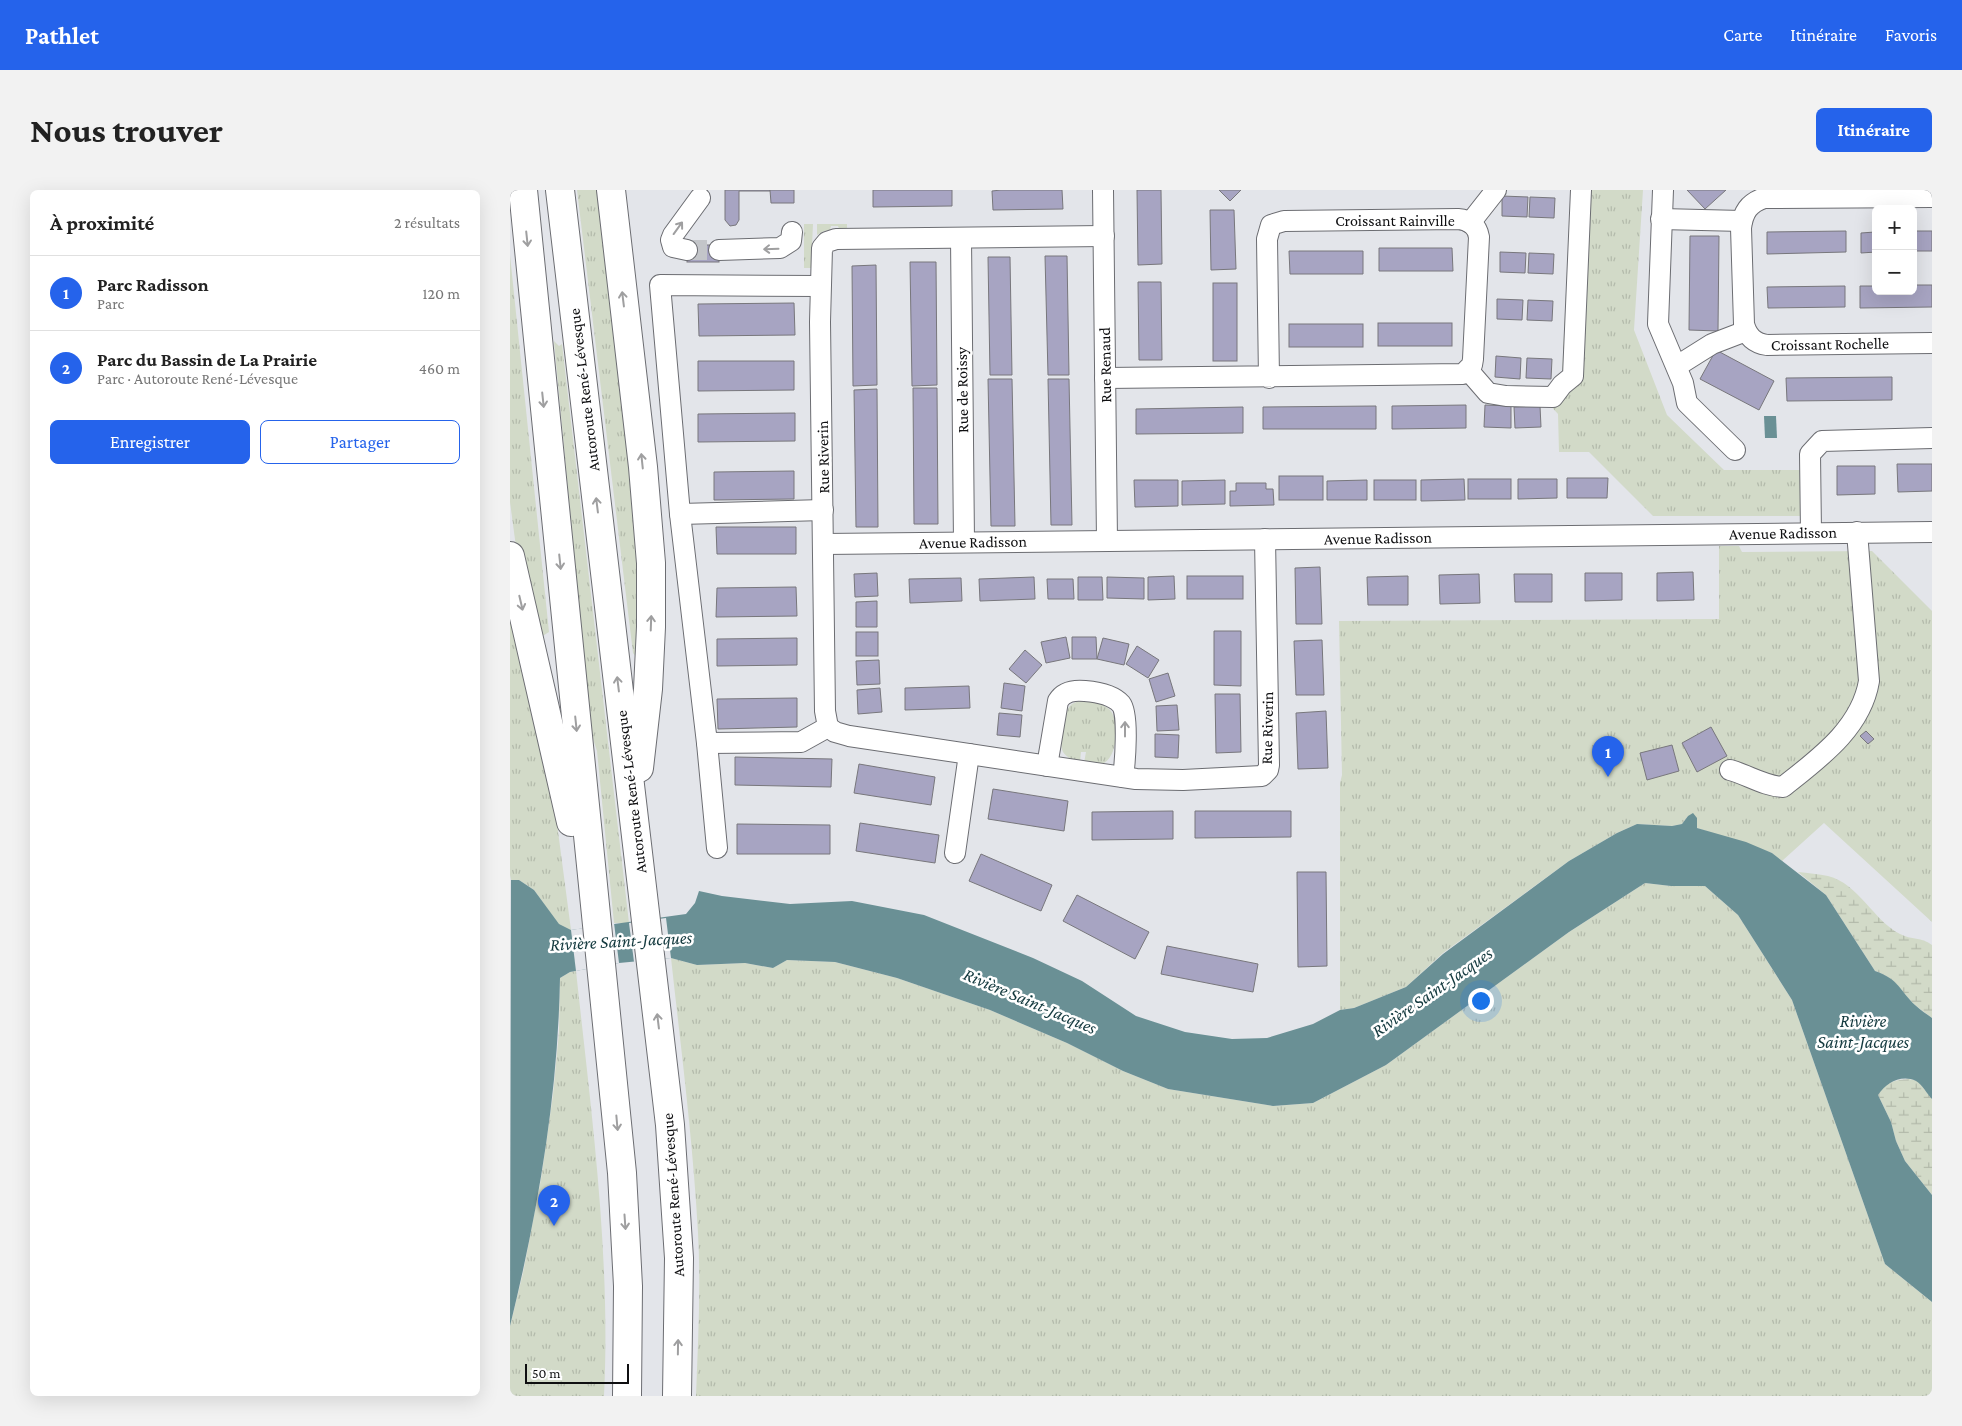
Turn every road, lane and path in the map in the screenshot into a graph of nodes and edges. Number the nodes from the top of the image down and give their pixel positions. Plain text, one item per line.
1 (522, 190) edge
2 (560, 190) edge
3 (611, 190) edge
4 (1104, 190) edge
5 (1496, 190) edge
6 (1581, 190) edge
7 (1662, 190) edge
8 (1932, 197) edge
9 (700, 198) dead end
10 (1661, 219) junction
11 (1742, 221) junction
12 (1470, 223) junction
13 (792, 232) dead end
14 (1104, 236) junction
15 (961, 238) junction
16 (687, 250) tunnel mouth
17 (720, 250) tunnel mouth
18 (820, 286) junction
19 (1746, 331) junction
20 (1932, 343) edge
21 (1677, 366) junction
22 (1468, 370) junction
23 (1105, 378) junction
24 (1269, 378) junction
25 (1932, 438) edge
26 (1735, 450) dead end
27 (823, 510) junction
28 (680, 514) junction
29 (1857, 532) junction
30 (1932, 532) edge
31 (1811, 533) junction
32 (1265, 539) junction
33 (1107, 541) junction
34 (964, 542) junction
35 (824, 544) junction
36 (510, 556) edge
37 (828, 727) junction
38 (707, 743) junction
39 (969, 754) junction
40 (1047, 766) junction
41 (1730, 770) dead end
42 (1123, 777) junction
43 (634, 820) junction
44 (718, 848) dead end
45 (954, 853) dead end
46 (596, 926) junction
47 (627, 1396) edge
48 (676, 1396) edge

1 -> 46 highway
43 -> 2 highway, Autoroute René-Lévesque
43 -> 3 highway
4 - 14 street, Rue Renaud
5 - 12 street
6 - 22 street
7 - 10 street
8 - 11 street
16 -> 9 street
10 - 11 street
10 - 21 street
11 - 19 street
12 - 22 street, Croissant Rainville
12 - 24 street, Croissant Rainville
13 -> 17 street
14 - 15 street, Rue Riverin
14 - 23 street, Rue Renaud
15 - 18 street, Rue Riverin
15 - 34 street, Rue de Roissy
18 - 27 street, Rue Riverin
18 - 28 street
19 - 20 street, Croissant Rochelle
19 - 21 street
21 - 26 street
22 - 24 street
23 - 24 street
23 - 33 street, Rue Renaud
25 - 31 street
27 - 28 street
27 - 35 street, Rue Riverin
28 - 38 street
29 - 30 street, Avenue Radisson
29 - 31 street, Avenue Radisson
29 - 41 street
31 - 32 street, Avenue Radisson
32 - 33 street, Avenue Radisson
32 - 42 street, Rue Riverin
33 - 34 street, Avenue Radisson
34 - 35 street, Avenue Radisson
35 - 37 street, Rue Riverin
36 -> 46 highway
37 - 38 street
37 - 39 street, Rue Riverin
38 - 44 street
39 - 40 street, Rue Riverin
39 - 45 street
40 - 42 street, Rue Riverin
42 -> 40 street
48 -> 43 highway, Autoroute René-Lévesque
46 -> 47 highway

